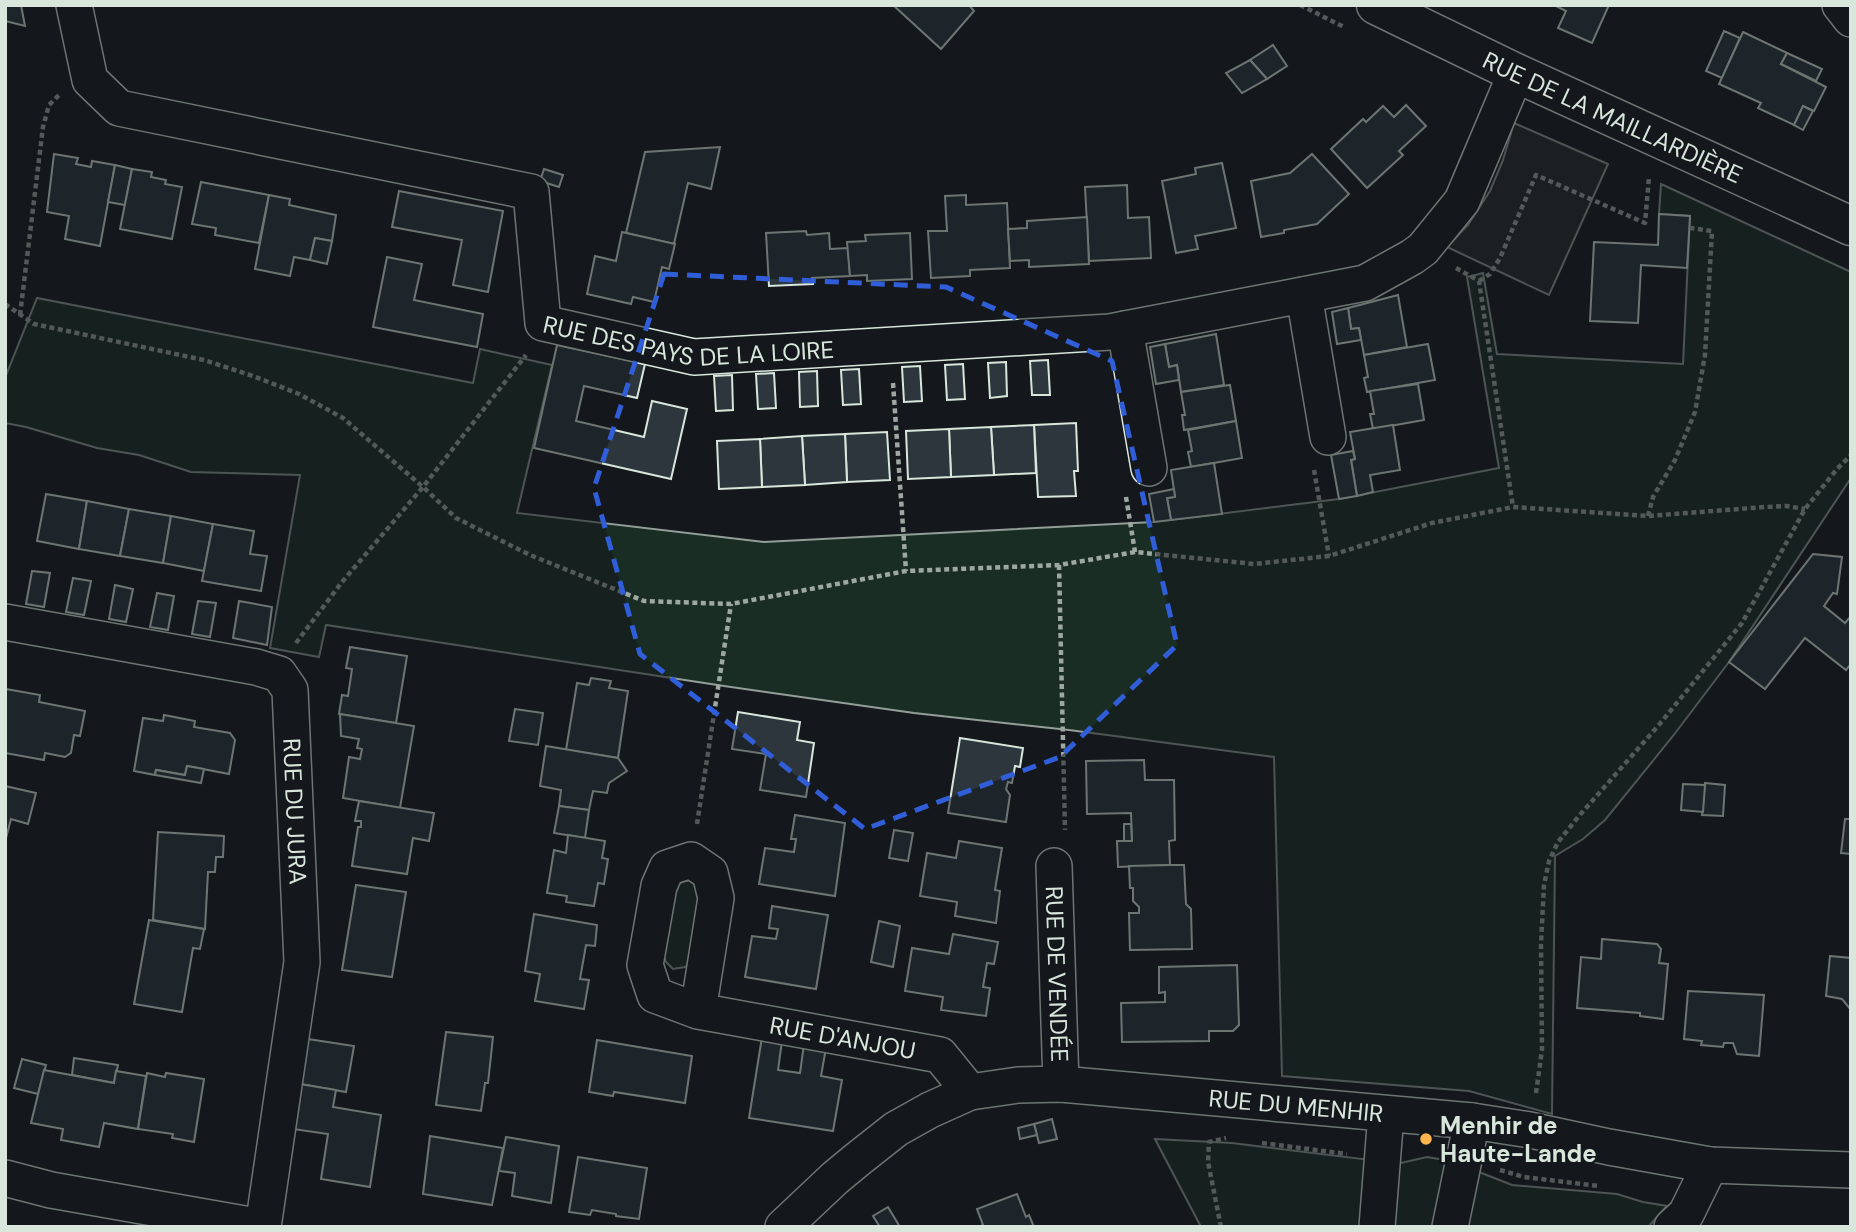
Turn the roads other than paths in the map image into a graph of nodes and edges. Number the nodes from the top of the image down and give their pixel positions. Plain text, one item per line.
1 (74, 5) edge
2 (1376, 5) edge
3 (1840, 5) edge
4 (1851, 19) edge
5 (1516, 73) junction
6 (1851, 226) edge
7 (1304, 295) junction
8 (1125, 329) junction
9 (1328, 437) dead end
10 (1149, 468) dead end
11 (5, 622) edge
12 (1054, 866) road end
13 (698, 1011) junction
14 (1061, 1084) junction
15 (970, 1092) junction
16 (1386, 1114) junction
17 (1472, 1121) junction
18 (1710, 1165) junction
19 (1851, 1170) edge
20 (5, 1178) edge
21 (262, 1227) edge
22 (783, 1227) edge
23 (1377, 1227) edge
24 (1450, 1227) edge
25 (1672, 1227) edge

1 - 8 street, RUE DES PAYS DE LA LOIRE
2 - 5 street, RUE DE LA MAILLARDIÈRE
3 - 4 street
5 - 6 street, RUE DE LA MAILLARDIÈRE
5 - 7 street, RUE DES PAYS DE LA LOIRE
7 - 8 street, RUE DES PAYS DE LA LOIRE
7 - 9 street
8 - 10 street
11 - 21 street, RUE DU JURA
12 - 14 street, RUE DE VENDÉE
13 - 13 street, RUE D'ANJOU
13 - 15 street, RUE D'ANJOU
14 - 15 street, RUE DU MENHIR
14 - 16 street, RUE DU MENHIR
15 - 22 street, RUE DU MENHIR
16 - 17 street, RUE DU MENHIR
16 - 23 street
17 - 18 street, RUE DU MENHIR
17 - 24 street
18 - 19 street, RUE DU MENHIR
18 - 25 street
20 - 21 street, RUE DU JURA

